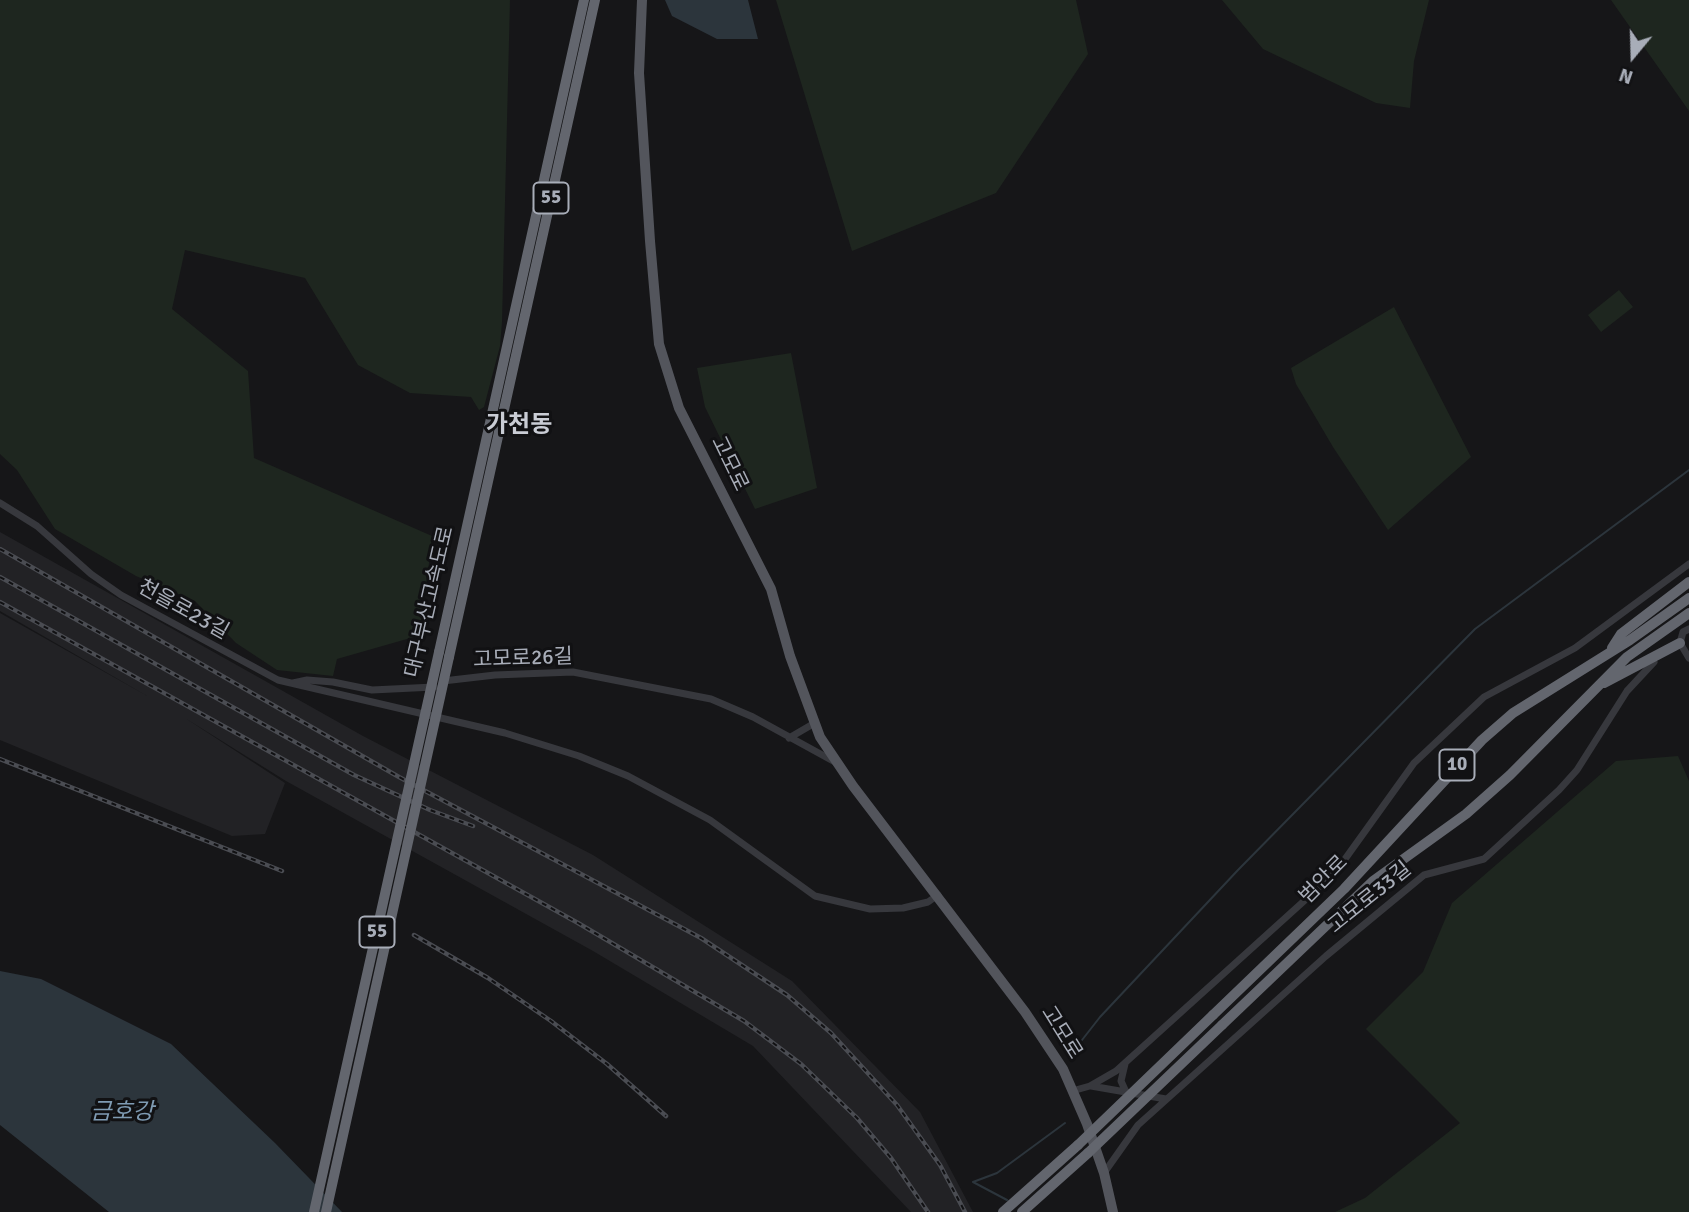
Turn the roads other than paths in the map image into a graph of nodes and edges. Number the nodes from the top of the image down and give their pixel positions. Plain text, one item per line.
1 (584, 0) edge
2 (595, 0) edge
3 (642, 0) edge
4 (502, 396) junction
5 (0, 503) edge
6 (1689, 564) edge
7 (1689, 582) edge
8 (1689, 598) edge
9 (1689, 613) edge
10 (1689, 629) edge
11 (1684, 640) edge
12 (1609, 652) junction
13 (444, 654) junction
14 (1689, 658) edge
15 (293, 684) junction
16 (1592, 690) junction
17 (813, 724) junction
18 (789, 738) junction
19 (835, 762) junction
20 (938, 895) junction
21 (1125, 1063) junction
22 (1090, 1086) junction
23 (1072, 1091) junction
24 (1126, 1093) junction
25 (1166, 1099) junction
26 (1104, 1173) junction
27 (314, 1212) edge
28 (326, 1212) edge
29 (1003, 1212) edge
30 (1022, 1212) edge
31 (1113, 1212) edge

1 - 4 highway, 대구부산고속도로 / 55
2 - 4 highway, 대구부산고속도로 / 55
3 - 17 main road, 고모로
4 - 13 highway, 대구부산고속도로 / 55
5 - 15 street, 천을로23길
6 - 21 street
7 - 12 highway
8 - 12 highway, 범안로 / 10
9 - 16 highway, 10
10 - 11 street, 고모로33길
11 - 14 street
11 - 16 highway
11 - 25 street, 고모로33길
12 - 29 highway, 범안로 / 10, bridge
13 - 27 highway, 대구부산고속도로 / 55, bridge
13 - 28 highway, 대구부산고속도로 / 55, bridge
15 - 18 street, 고모로26길
15 - 20 street, 천을로23길
16 - 30 highway, 10, bridge
17 - 18 street
17 - 19 main road, 고모로
18 - 19 street, 고모로26길
19 - 20 main road, 고모로
20 - 23 main road, 고모로
21 - 22 street
21 - 24 street
22 - 23 street
22 - 24 street
23 - 26 main road, 고모로
24 - 25 street
25 - 26 street, 고모로33길
26 - 31 main road, 고모로

